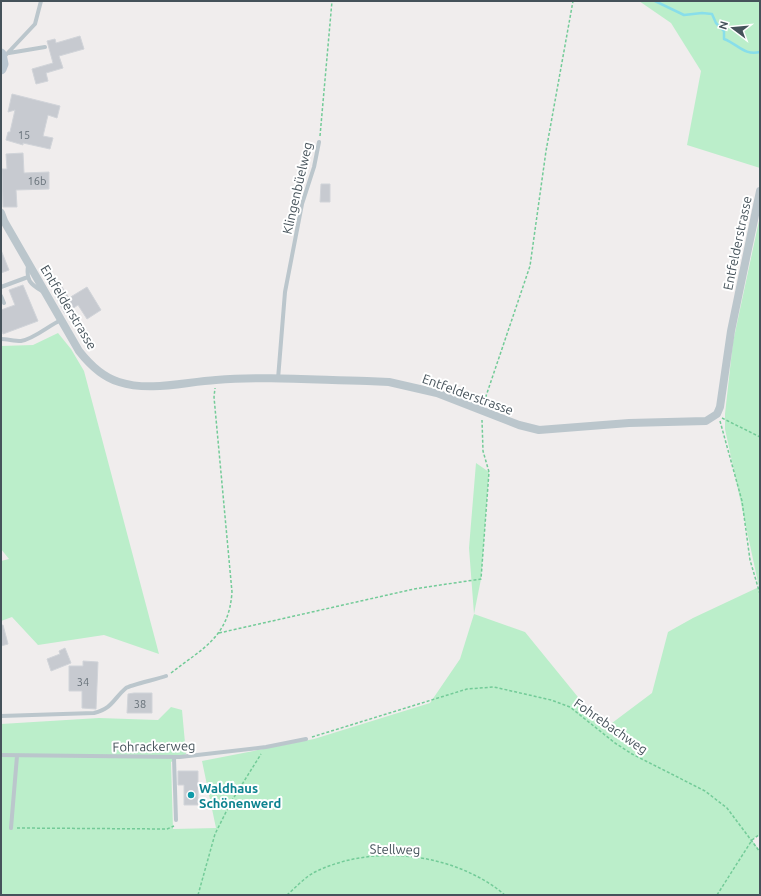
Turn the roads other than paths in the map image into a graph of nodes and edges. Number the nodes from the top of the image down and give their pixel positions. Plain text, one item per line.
1 (41, 1) edge
2 (45, 47) dead end
3 (4, 55) edge
4 (1, 70) edge
5 (319, 142) road end
6 (760, 191) edge
7 (1, 215) edge
8 (29, 263) junction
9 (28, 276) junction
10 (1, 287) edge
11 (47, 294) junction
12 (1, 296) edge
13 (4, 303) dead end
14 (62, 320) junction
15 (1, 339) edge
16 (278, 379) junction
17 (166, 676) road end
18 (1, 716) edge
19 (306, 739) road end
20 (1, 755) edge
21 (17, 756) junction
22 (174, 758) junction
23 (176, 820) road end
24 (11, 828) road end

1 - 3 lane
2 - 3 lane
3 - 4 street
5 - 16 lane, Klingenbüelweg
6 - 16 street, Entfelderstrasse
7 - 8 street, Entfelderstrasse
8 - 9 lane
8 - 11 street, Entfelderstrasse
9 - 10 lane
9 - 11 lane
11 - 14 street, Entfelderstrasse
12 - 13 lane
14 - 15 lane
14 - 16 street, Entfelderstrasse
17 - 18 lane
19 - 22 lane, Fohrackerweg
20 - 21 lane, Fohrackerweg
21 - 22 lane, Fohrackerweg
21 - 24 lane
22 - 23 lane

